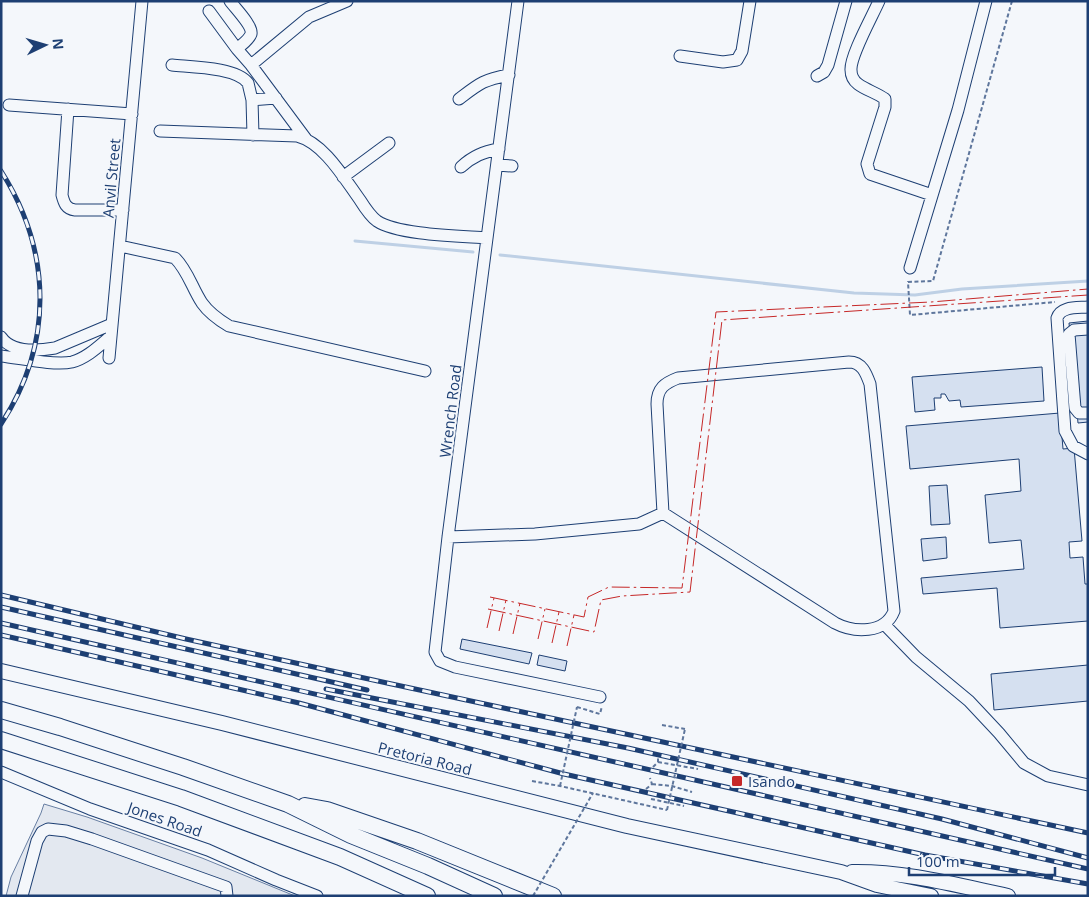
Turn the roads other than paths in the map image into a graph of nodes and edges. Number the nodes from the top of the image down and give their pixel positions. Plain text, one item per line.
1 (142, 1) edge
2 (230, 1) edge
3 (347, 1) edge
4 (518, 1) edge
5 (750, 1) edge
6 (846, 1) edge
7 (878, 1) edge
8 (986, 1) edge
9 (208, 11) dead end
10 (237, 49) junction
11 (680, 56) dead end
12 (172, 65) dead end
13 (251, 65) junction
14 (509, 75) junction
15 (817, 76) dead end
16 (276, 98) junction
17 (460, 99) dead end
18 (252, 100) junction
19 (9, 105) dead end
20 (68, 109) junction
21 (132, 114) junction
22 (160, 130) dead end
23 (253, 135) junction
24 (306, 139) junction
25 (389, 143) dead end
26 (499, 149) junction
27 (497, 165) junction
28 (512, 166) dead end
29 (461, 167) dead end
30 (344, 177) junction
31 (932, 195) junction
32 (123, 210) junction
33 (487, 238) junction
34 (120, 246) junction
35 (910, 268) dead end
36 (1088, 307) edge
37 (112, 324) junction
38 (1088, 329) edge
39 (111, 336) junction
40 (1, 337) edge
41 (1, 356) edge
42 (109, 358) dead end
43 (426, 371) dead end
44 (1088, 413) edge
45 (1088, 454) edge
46 (663, 513) junction
47 (448, 537) junction
48 (884, 624) junction
49 (1, 671) edge
50 (600, 697) dead end
51 (1, 710) edge
52 (1, 740) edge
53 (1, 772) edge
54 (1088, 785) edge
55 (288, 804) junction
56 (841, 872) junction
57 (22, 896) edge
58 (227, 896) edge
59 (317, 896) edge
60 (426, 896) edge
61 (494, 896) edge
62 (552, 896) edge
63 (931, 896) edge
64 (1008, 896) edge

1 - 21 street, Anvil Street
2 - 10 street
3 - 13 street
4 - 14 street, Wrench Road
5 - 11 street
6 - 15 street
7 - 31 street
8 - 31 street
9 - 10 street
10 - 13 street
12 - 18 street
13 - 16 street
14 - 17 street
14 - 26 street, Wrench Road
16 - 18 street
16 - 24 street
18 - 23 street
19 - 20 street
20 - 21 street
20 - 32 street
21 - 32 street, Anvil Street
22 - 23 street
23 - 24 street
24 - 30 street
25 - 30 street
26 - 27 street, Wrench Road
26 - 29 street
27 - 28 street
27 - 33 street, Wrench Road
30 - 33 street
31 - 35 street
32 - 34 street, Anvil Street
33 - 47 street, Wrench Road
34 - 37 street, Anvil Street
34 - 43 street
36 - 45 street
37 - 39 street, Anvil Street
37 - 40 street
38 - 44 street
39 - 41 street
39 - 42 street, Anvil Street
46 - 47 street
46 - 48 street
46 - 48 street
47 - 50 street, Wrench Road
48 - 54 street
49 - 56 main road, Pretoria Road
51 - 55 highway
52 - 60 highway
53 - 59 street, Jones Road
55 - 61 highway
55 - 62 highway
56 - 63 main road, Pretoria Road
56 - 64 main road, Pretoria Road
57 - 58 street

